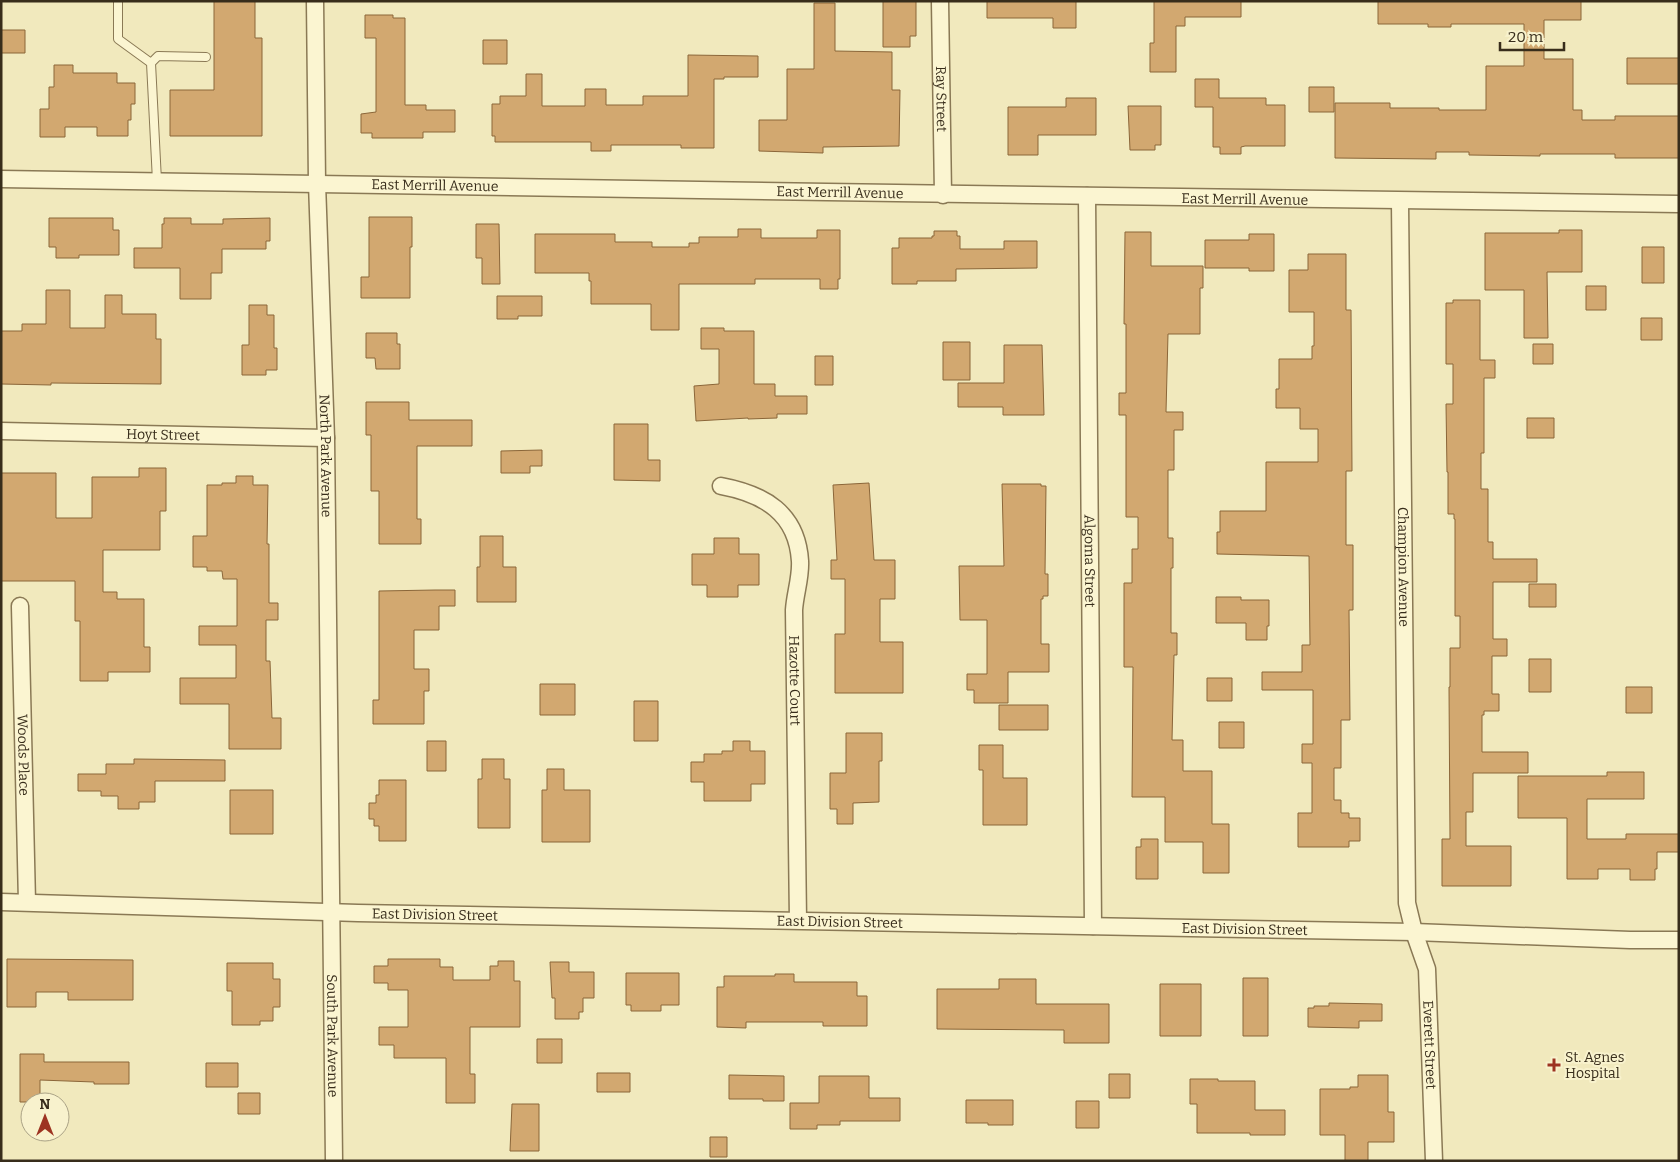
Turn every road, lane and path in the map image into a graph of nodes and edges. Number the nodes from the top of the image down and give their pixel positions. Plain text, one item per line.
1 (118, 1) edge
2 (315, 1) edge
3 (940, 1) edge
4 (206, 57) dead end
5 (151, 63) junction
6 (1, 179) edge
7 (157, 181) junction
8 (317, 183) junction
9 (943, 195) junction
10 (1087, 196) junction
11 (1400, 202) junction
12 (1679, 204) edge
13 (1, 431) edge
14 (326, 438) junction
15 (721, 486) dead end
16 (20, 606) dead end
17 (1, 902) edge
18 (27, 902) junction
19 (331, 912) junction
20 (798, 920) junction
21 (1093, 926) junction
22 (1414, 932) junction
23 (1679, 940) edge
24 (334, 1161) edge
25 (1434, 1161) edge

1 - 5 lane
2 - 8 street, North Park Avenue
3 - 9 street, Ray Street
4 - 5 lane
5 - 7 lane
6 - 7 street, East Merrill Avenue
7 - 8 street, East Merrill Avenue
8 - 9 street, East Merrill Avenue
8 - 14 street, North Park Avenue
9 - 10 street, East Merrill Avenue
10 - 11 street, East Merrill Avenue
10 - 21 street, Algoma Street
11 - 12 street, East Merrill Avenue
11 - 22 street, Champion Avenue
13 - 14 street, Hoyt Street
14 - 19 street, North Park Avenue
15 - 20 street, Hazotte Court
16 - 18 street, Woods Place
17 - 18 street, East Division Street
18 - 19 street, East Division Street
19 - 20 street, East Division Street
19 - 24 street, South Park Avenue
20 - 21 street, East Division Street
21 - 22 street, East Division Street
22 - 23 street, East Division Street
22 - 25 street, Everett Street

